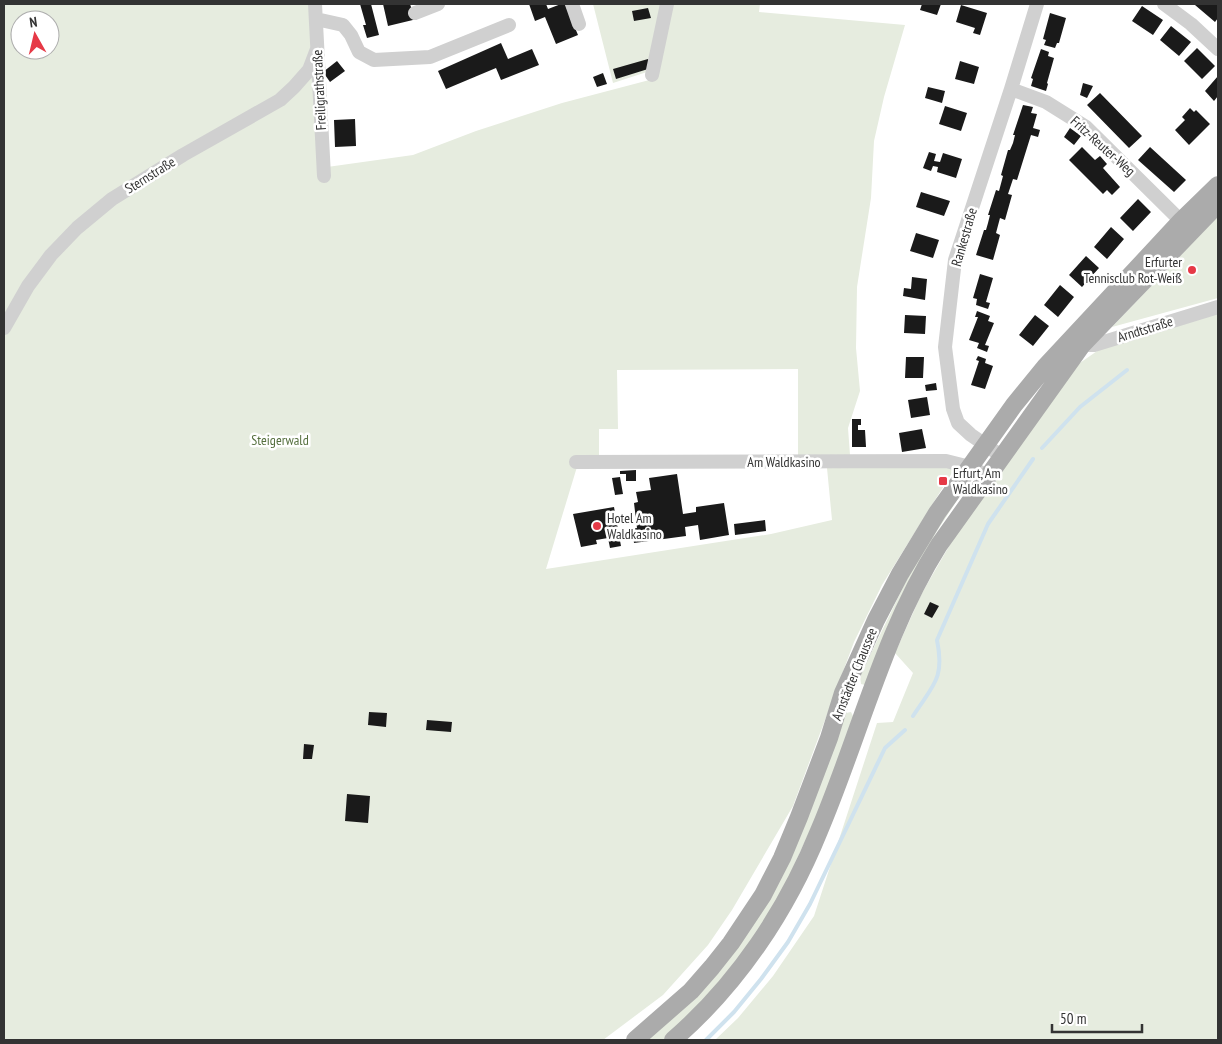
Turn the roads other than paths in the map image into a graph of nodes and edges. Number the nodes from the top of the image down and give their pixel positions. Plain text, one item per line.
1 (315, 4) edge
2 (438, 4) edge
3 (572, 4) edge
4 (667, 4) edge
5 (1037, 4) edge
6 (1164, 4) edge
7 (416, 13) dead end
8 (316, 19) junction
9 (579, 24) dead end
10 (509, 25) dead end
11 (317, 49) junction
12 (1218, 49) edge
13 (652, 75) dead end
14 (1011, 89) junction
15 (324, 176) dead end
16 (1218, 185) edge
17 (1218, 204) edge
18 (1181, 221) junction
19 (1218, 307) edge
20 (4, 328) edge
21 (1077, 341) junction
22 (986, 444) junction
23 (1002, 457) junction
24 (576, 462) dead end
25 (970, 467) junction
26 (988, 476) junction
27 (635, 1040) edge
28 (673, 1040) edge

1 - 8 street, Freiligrathstraße
2 - 7 street
3 - 9 street
4 - 13 street
5 - 14 street, Rankestraße
6 - 12 street
8 - 10 street
8 - 11 street, Freiligrathstraße
11 - 15 street, Freiligrathstraße
11 - 20 street, Sternstraße
14 - 18 street, Fritz-Reuter-Weg
14 - 22 street, Rankestraße
16 - 18 main road
17 - 21 main road
18 - 21 main road
19 - 21 street, Arndtstraße
21 - 22 main road, Arnstädter Chaussee
21 - 23 main road, Arnstädter Chaussee
22 - 23 street, Rankestraße
22 - 25 main road, Arnstädter Chaussee
23 - 26 main road, Arnstädter Chaussee
24 - 25 street, Am Waldkasino
25 - 26 street, Am Waldkasino
25 - 27 main road, Arnstädter Chaussee
26 - 28 main road, Arnstädter Chaussee

